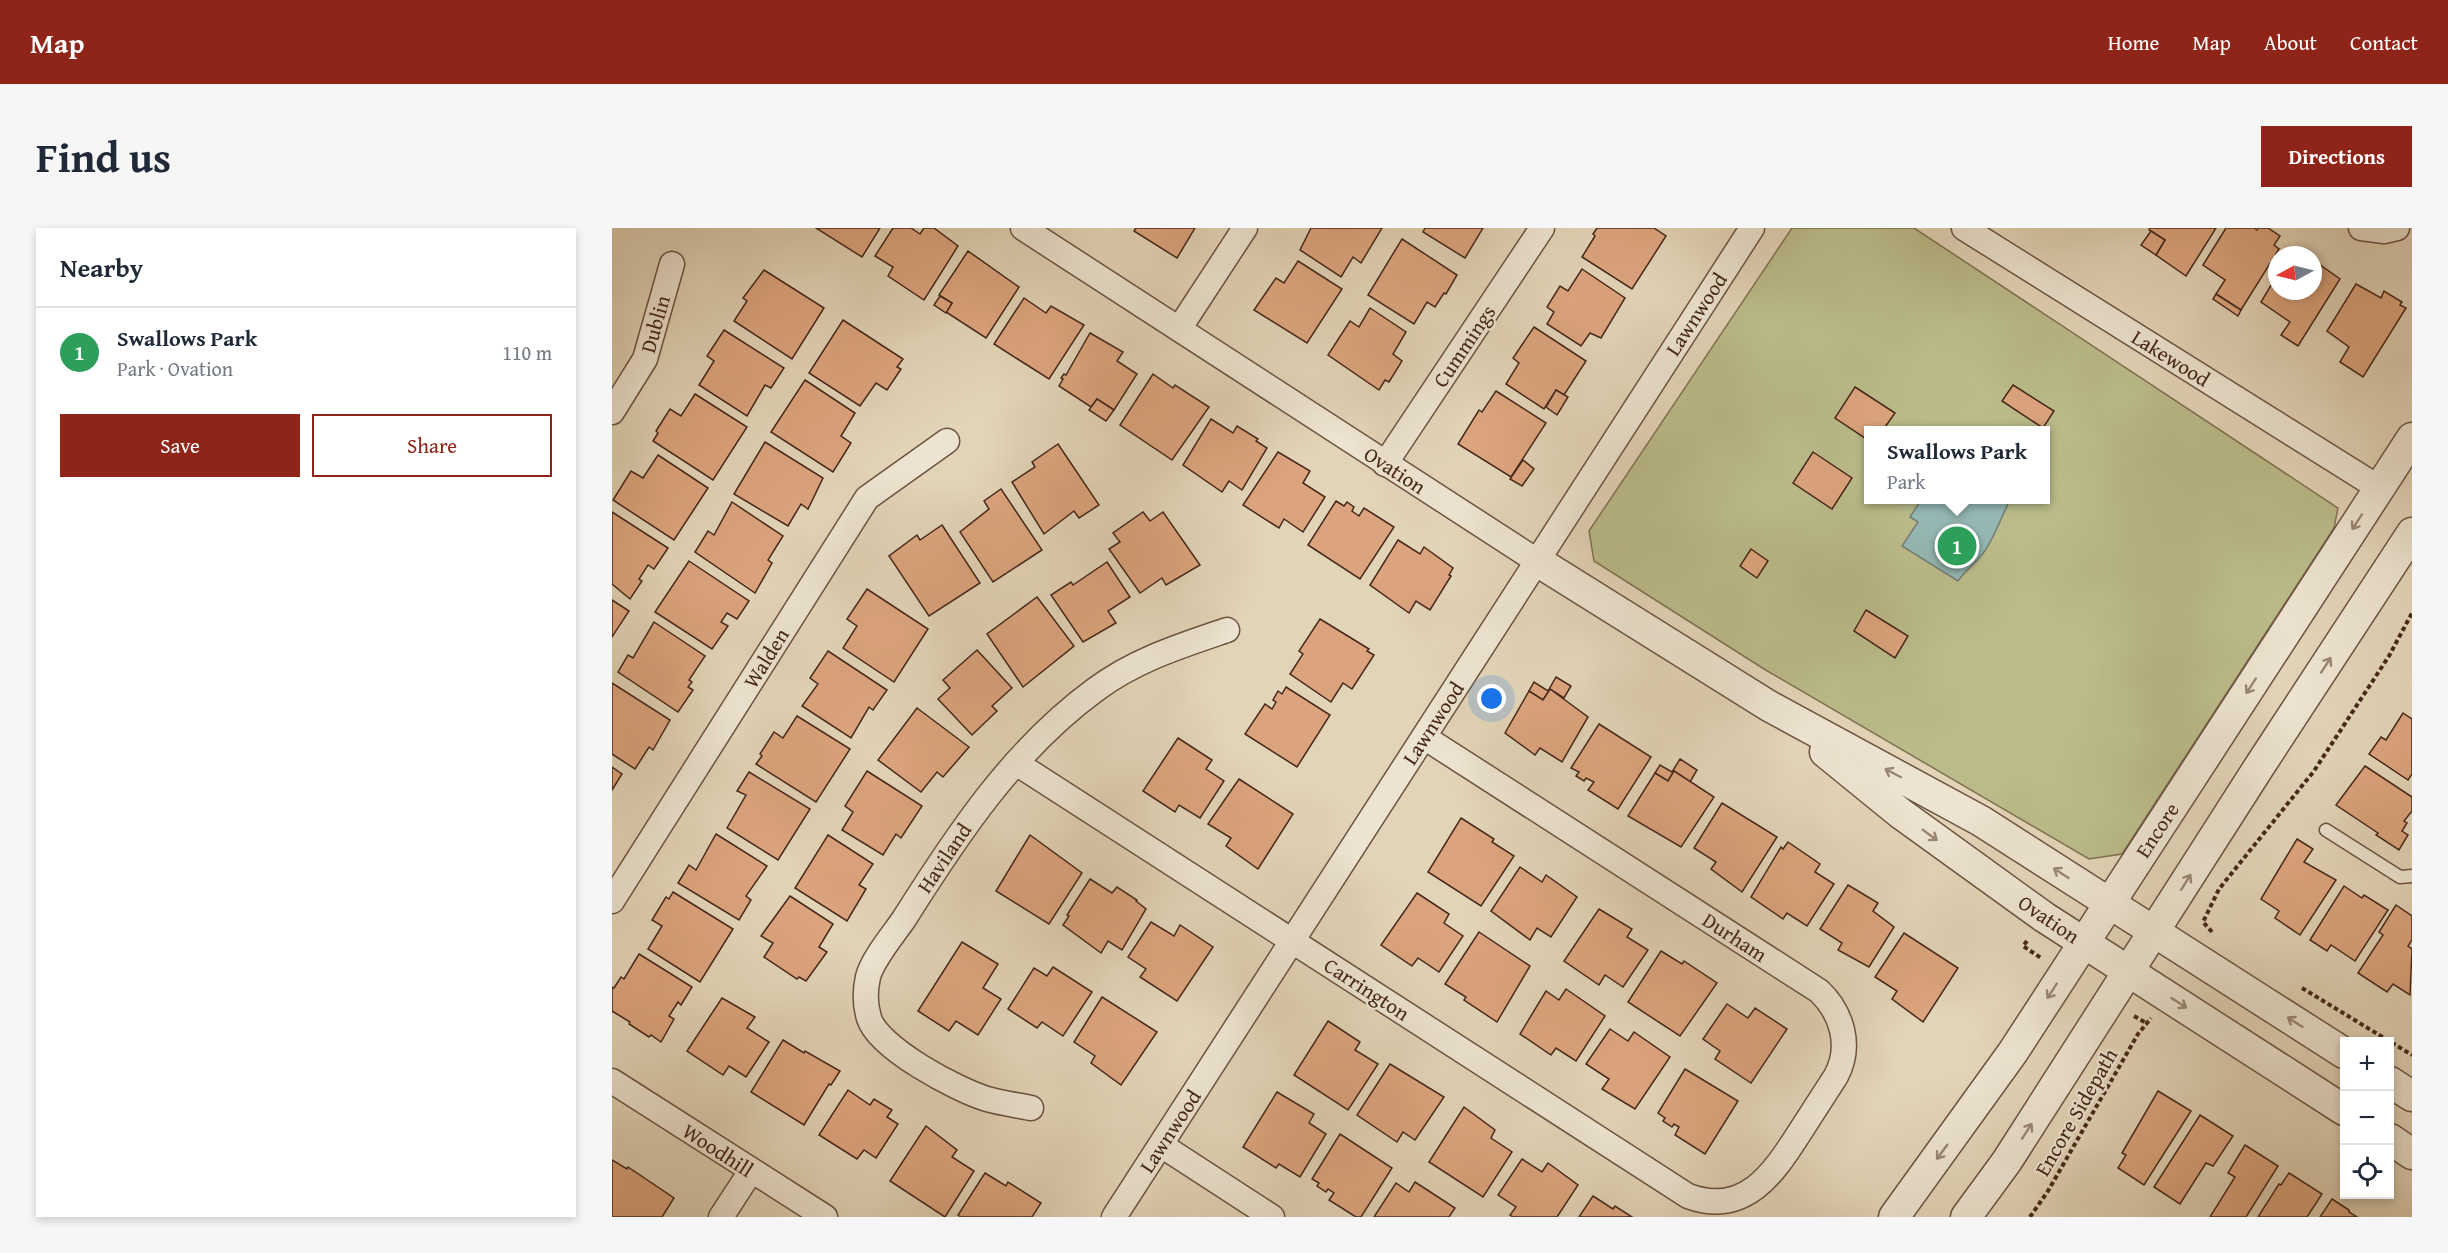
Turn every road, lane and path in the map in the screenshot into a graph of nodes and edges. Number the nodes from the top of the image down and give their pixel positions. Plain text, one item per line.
1 (1023, 228) edge
2 (1245, 228) edge
3 (1542, 228) edge
4 (1752, 228) edge
5 (1964, 228) edge
6 (2361, 228) edge
7 (2397, 228) edge
8 (672, 264) dead end
9 (1179, 329) junction
10 (612, 412) edge
11 (2412, 438) edge
12 (947, 441) dead end
13 (1385, 464) junction
14 (2379, 488) junction
15 (2412, 533) edge
16 (1537, 561) junction
17 (2412, 613) edge
18 (1227, 630) dead end
19 (1769, 706) junction
20 (1424, 736) junction
21 (1016, 764) junction
22 (2326, 830) dead end
23 (2412, 876) edge
24 (612, 901) edge
25 (2110, 904) junction
26 (2155, 932) junction
27 (2217, 937) dead end
28 (1292, 941) junction
29 (2084, 942) junction
30 (2130, 971) junction
31 (2295, 984) dead end
32 (2148, 1024) dead end
33 (2340, 1050) edge
34 (2412, 1055) edge
35 (612, 1081) edge
36 (2394, 1085) edge
37 (2412, 1096) edge
38 (2340, 1107) edge
39 (1031, 1108) dead end
40 (2394, 1142) edge
41 (1161, 1145) junction
42 (2412, 1154) edge
43 (751, 1171) junction
44 (1722, 1204) joint
45 (721, 1217) edge
46 (825, 1217) edge
47 (1114, 1217) edge
48 (1272, 1217) edge
49 (1894, 1217) edge
50 (1966, 1217) edge
51 (2030, 1217) edge

1 - 9 street, Ovation
2 - 9 street
3 - 13 street, Cummings
4 - 16 street, Lawnwood
5 - 14 street, Lakewood
6 - 7 street
8 - 10 street, Dublin
9 - 13 street, Ovation
11 - 14 street, Encore
12 - 24 street, Walden
13 - 16 street, Ovation
14 -> 25 street, Encore
26 -> 15 street
16 - 19 street, Ovation
16 - 20 street, Lawnwood
17 - 27 path
18 - 21 street, Haviland
25 -> 19 street, Ovation
19 -> 29 street, Ovation
20 - 28 street, Lawnwood
20 - 44 street, Durham
21 - 28 street, Carrington
21 - 39 street, Haviland
22 - 23 lane
25 - 26 street, Ovation
25 - 29 street, Encore
26 - 30 street
33 -> 26 street, Ovation
28 - 41 street, Lawnwood
28 - 44 street, Carrington
29 - 30 street, Ovation
29 -> 49 street, Encore
30 -> 38 street, Ovation
50 -> 30 street
31 - 34 path
32 - 51 path, Encore Sidepath
35 - 43 street, Woodhill
36 - 37 street
40 - 42 street
41 - 47 street, Lawnwood
41 - 48 street
43 - 45 street
43 - 46 street, Woodhill

